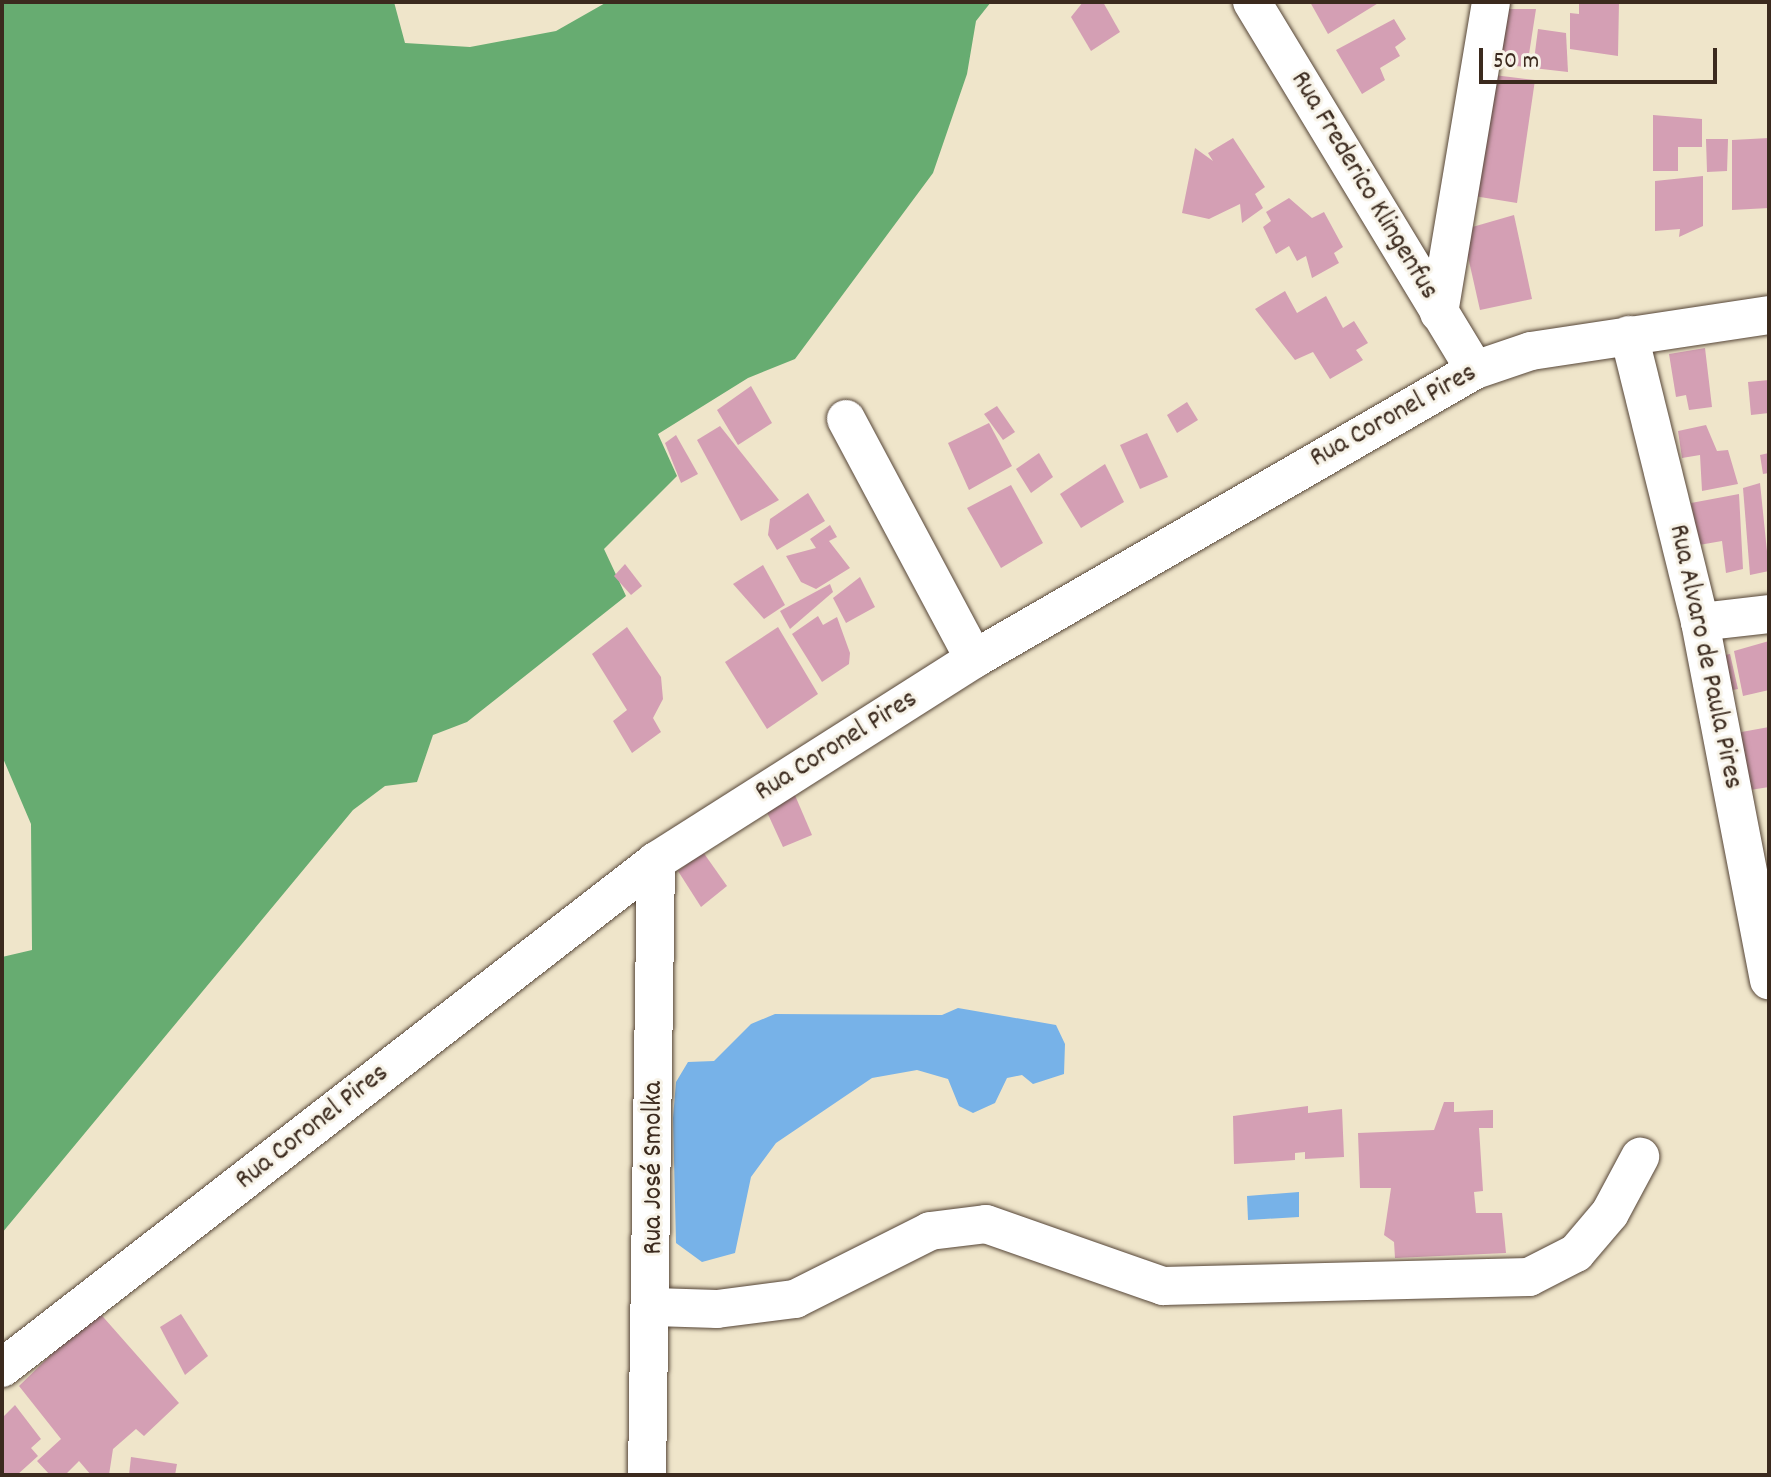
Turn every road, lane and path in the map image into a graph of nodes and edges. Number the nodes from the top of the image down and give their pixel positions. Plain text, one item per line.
1 (1252, 2) edge
2 (1491, 2) edge
3 (1439, 313) junction
4 (1769, 315) edge
5 (1629, 335) junction
6 (1475, 370) junction
7 (846, 419) dead end
8 (1769, 614) edge
9 (1700, 622) junction
10 (974, 659) junction
11 (656, 861) junction
12 (1766, 942) edge
13 (1769, 980) edge
14 (1640, 1157) dead end
15 (654, 1307) junction
16 (2, 1368) edge
17 (647, 1475) edge

1 - 3 street, Rua Frederico Klingenfus
2 - 3 street
3 - 6 street, Rua Frederico Klingenfus
4 - 5 street, Rua Coronel Pires
5 - 6 street, Rua Coronel Pires
5 - 9 street, Rua Alvaro de Paula Pires
6 - 10 street, Rua Coronel Pires
7 - 10 street
8 - 9 street
9 - 12 street, Rua Alvaro de Paula Pires
10 - 11 street, Rua Coronel Pires
11 - 15 street, Rua José Smolka
11 - 16 street, Rua Coronel Pires
12 - 13 street, Rua Alvaro de Paula Pires
14 - 15 street
15 - 17 street, Rua José Smolka

